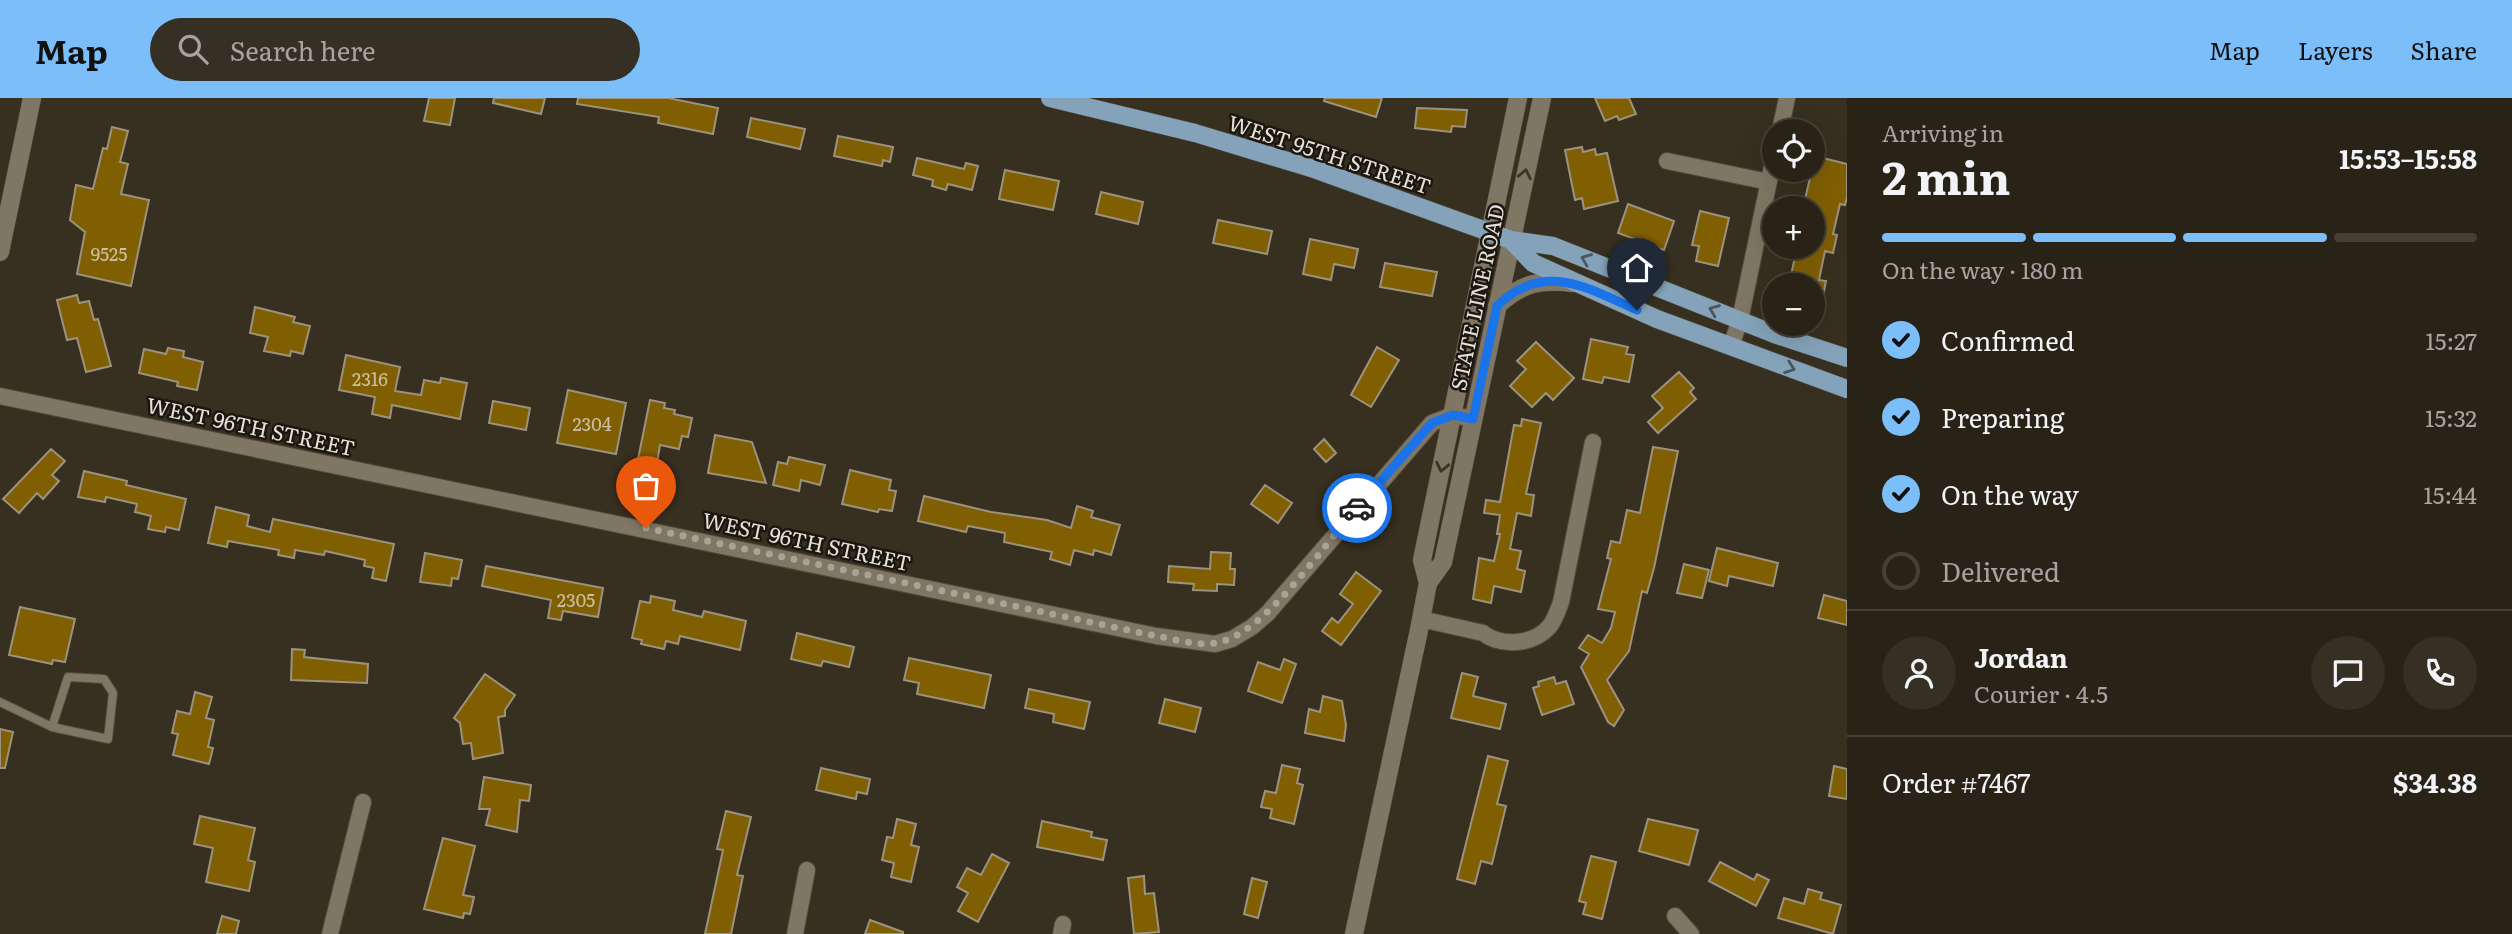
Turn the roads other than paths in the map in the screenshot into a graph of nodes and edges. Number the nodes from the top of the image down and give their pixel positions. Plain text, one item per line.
1 (32, 98) edge
2 (1050, 98) edge
3 (1518, 98) edge
4 (1542, 98) edge
5 (1787, 98) edge
6 (1783, 119) edge
7 (1667, 161) dead end
8 (1762, 181) edge
9 (1769, 182) edge
10 (1490, 232) junction
11 (1511, 240) junction
12 (0, 252) edge
13 (1578, 283) junction
14 (1497, 306) junction
15 (1740, 320) junction
16 (1731, 346) junction
17 (1847, 358) edge
18 (1847, 389) edge
19 (0, 396) edge
20 (1453, 415) junction
21 (1473, 419) junction
22 (1593, 442) dead end
23 (1428, 583) junction
24 (1420, 625) junction
25 (0, 702) edge
26 (52, 727) junction
27 (363, 802) dead end
28 (807, 870) dead end
29 (1675, 916) dead end
30 (330, 934) edge
31 (795, 934) edge
32 (1354, 934) edge
33 (1691, 934) edge

1 - 12 main road
2 - 10 main road, WEST 95TH STREET
3 - 10 main road, STATE LINE ROAD
11 -> 4 main road, STATE LINE ROAD
5 - 6 street
7 - 8 street
9 - 15 street
10 - 11 main road, WEST 95TH STREET
10 - 20 main road, STATE LINE ROAD
11 - 13 main road
11 - 14 main road, STATE LINE ROAD
15 -> 11 main road
13 - 14 main road
13 - 16 main road
14 - 21 main road, STATE LINE ROAD
15 - 16 street
15 - 17 main road
16 -> 18 main road
19 - 20 street, WEST 96TH STREET
20 - 21 street
20 -> 23 main road, STATE LINE ROAD
21 - 23 main road, STATE LINE ROAD
22 - 24 street
23 - 24 main road, STATE LINE ROAD
24 - 32 main road, STATE LINE ROAD
25 - 26 lane
26 - 26 lane
27 - 30 street
28 - 31 street
29 - 33 street

